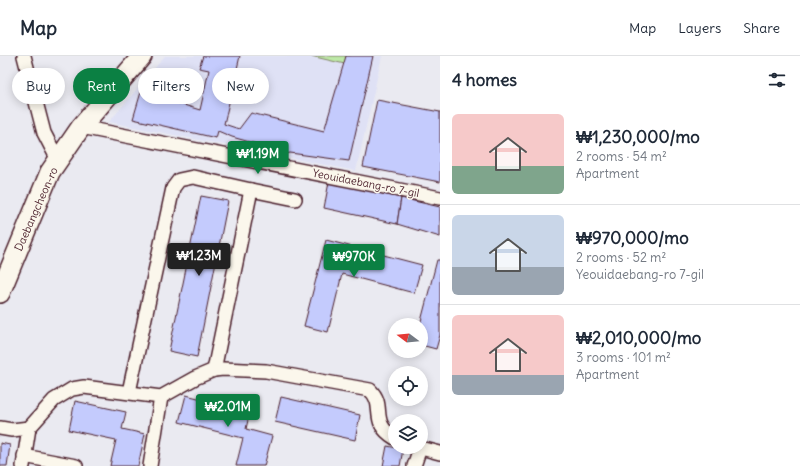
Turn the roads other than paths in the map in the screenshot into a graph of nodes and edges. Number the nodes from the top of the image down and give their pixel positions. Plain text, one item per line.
1 (24, 56) edge
2 (142, 56) edge
3 (81, 127) junction
4 (58, 160) junction
5 (251, 190) junction
6 (440, 198) edge
7 (295, 199) dead end
8 (1, 286) edge
9 (214, 370) junction
10 (129, 392) junction
11 (161, 397) junction
12 (0, 428) edge
13 (29, 428) junction
14 (388, 433) edge
15 (428, 450) edge
16 (440, 453) edge
17 (417, 454) edge
18 (24, 461) edge
19 (76, 466) edge
20 (150, 466) edge
21 (414, 466) edge

1 - 4 street
2 - 3 main road, Daebangcheon-ro
3 - 4 main road, Daebangcheon-ro
3 - 6 street, Yeouidaebang-ro 7-gil
4 - 8 main road, Daebangcheon-ro
5 - 7 street
5 - 9 street
5 - 10 street
9 - 11 street
9 - 14 street
10 - 11 street
10 - 13 street
11 - 20 street
12 - 13 street
13 - 18 street
15 - 16 street
17 - 21 street
18 - 19 street

